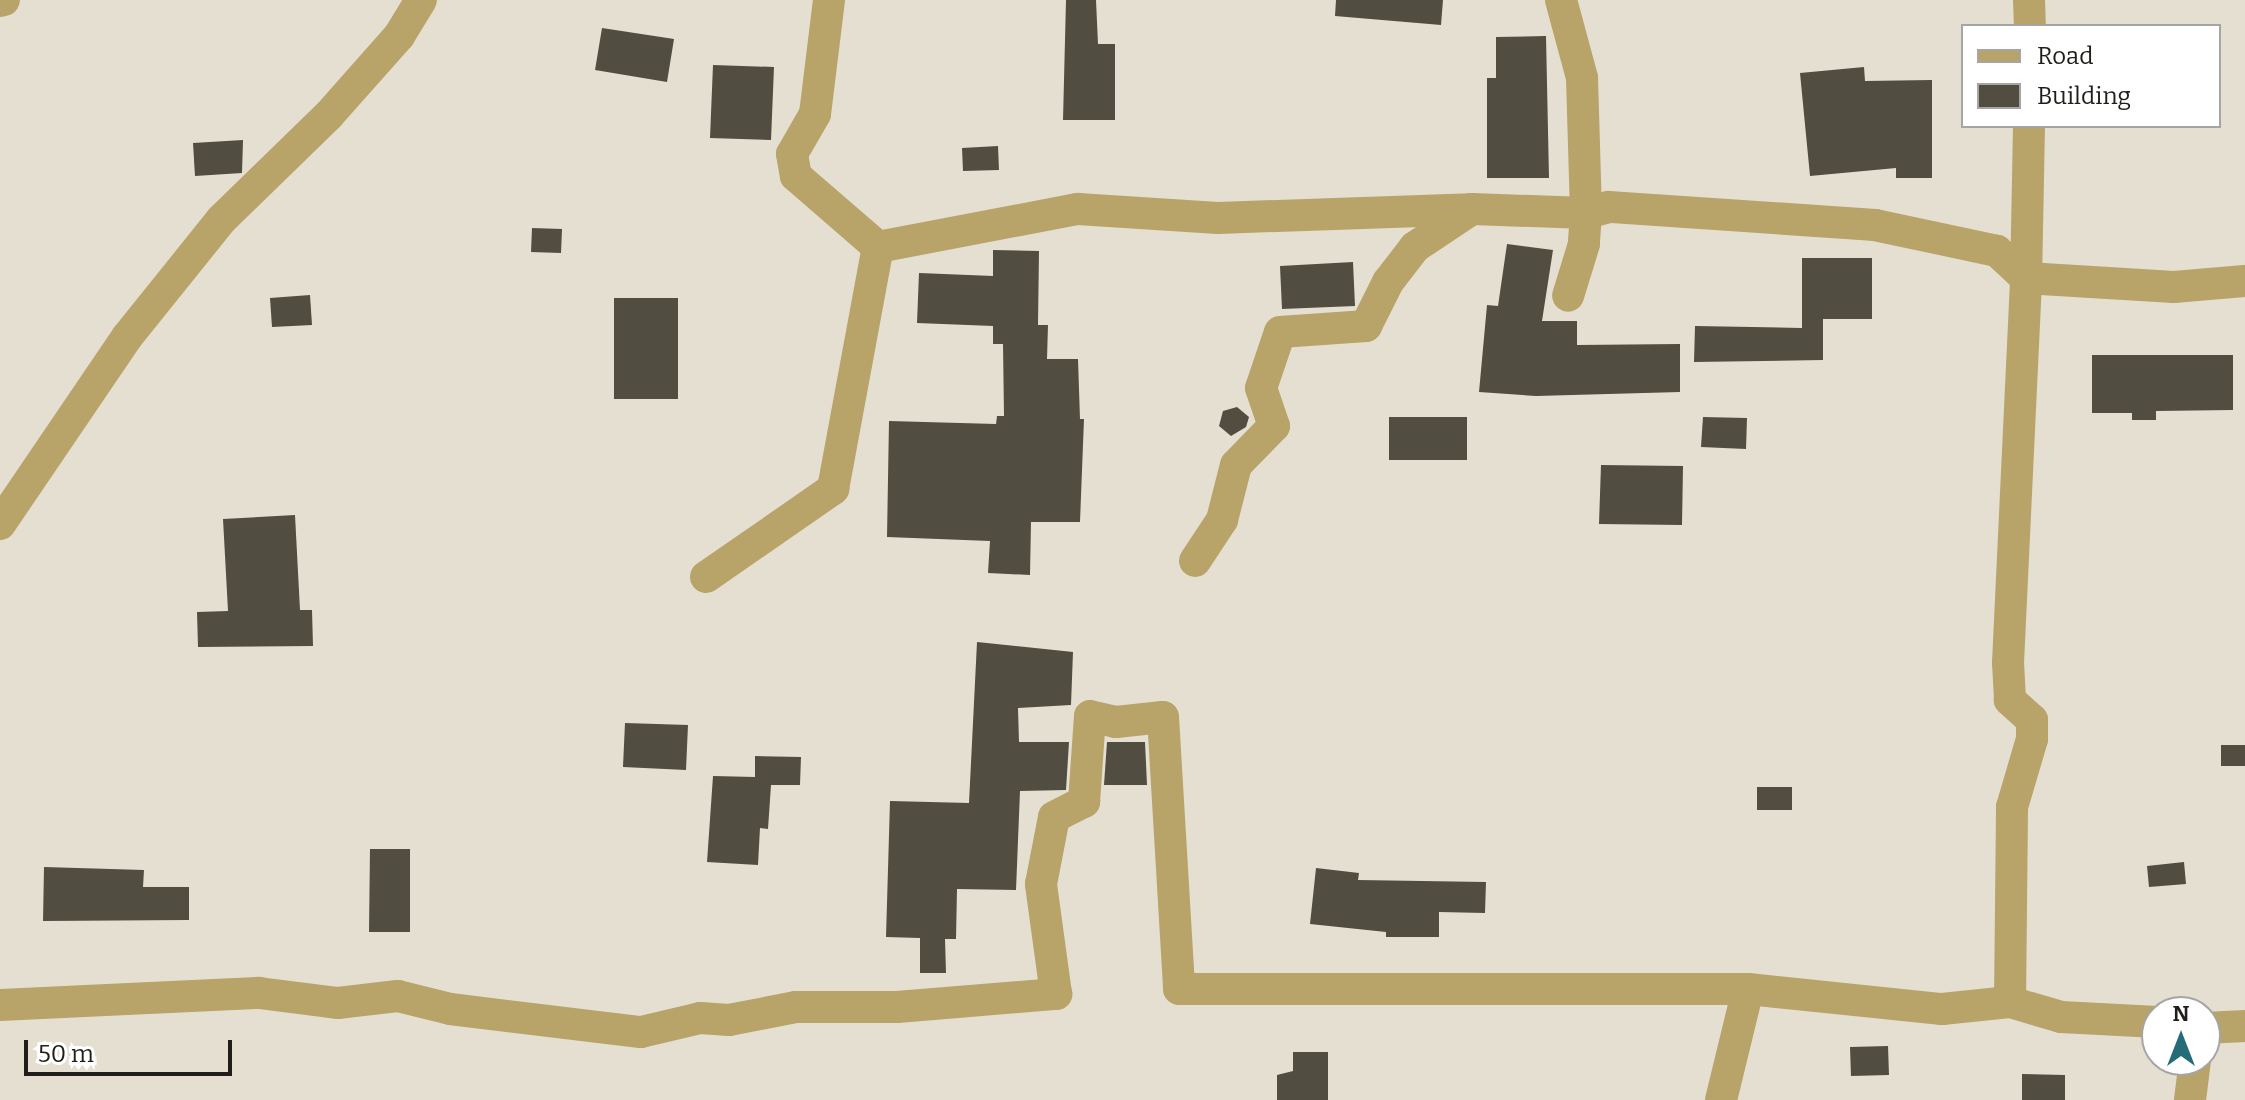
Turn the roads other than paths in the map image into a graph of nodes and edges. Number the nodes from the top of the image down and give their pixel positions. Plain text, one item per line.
1 (421, 0) edge
2 (829, 0) edge
3 (1561, 0) edge
4 (2029, 0) edge
5 (2030, 24) edge
6 (2029, 128) edge
7 (1472, 209) junction
8 (1586, 213) junction
9 (878, 247) junction
10 (2026, 278) junction
11 (2245, 281) edge
12 (1568, 296) dead end
13 (0, 524) edge
14 (1195, 561) dead end
15 (706, 577) dead end
16 (1748, 989) junction
17 (2010, 1002) junction
18 (0, 1005) edge
19 (2141, 1021) edge
20 (2245, 1026) edge
21 (2221, 1027) edge
22 (2193, 1076) edge
23 (1721, 1100) edge
24 (2190, 1100) edge

1 - 13 street
2 - 9 street
3 - 8 street
4 - 5 street
6 - 10 street
7 - 8 street
7 - 9 street
7 - 14 street
8 - 10 street
8 - 12 street
9 - 15 street
10 - 11 street
10 - 17 street
16 - 17 street
16 - 18 street
16 - 23 street
17 - 19 street
20 - 21 street
22 - 24 street

